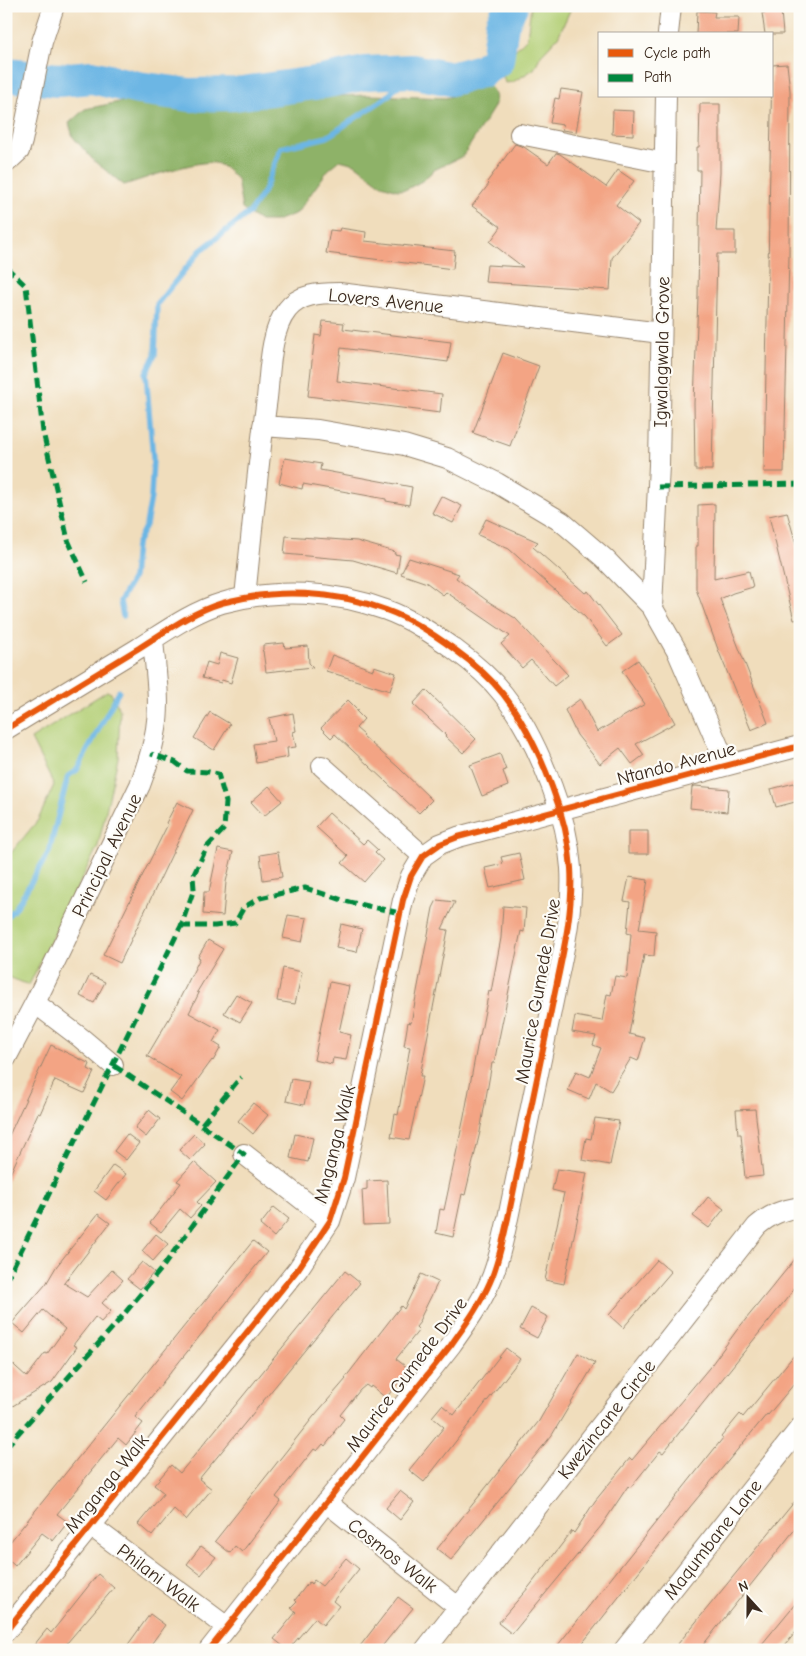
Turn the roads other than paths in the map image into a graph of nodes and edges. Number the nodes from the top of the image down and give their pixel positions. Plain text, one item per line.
1 (54, 6) edge
2 (672, 6) edge
3 (668, 32) edge
4 (666, 98) edge
5 (520, 134) dead end
6 (6, 163) edge
7 (665, 163) junction
8 (661, 333) junction
9 (263, 426) junction
10 (245, 597) junction
11 (652, 607) junction
12 (153, 639) junction
13 (6, 729) edge
14 (800, 746) edge
15 (726, 764) junction
16 (322, 766) dead end
17 (560, 810) junction
18 (423, 856) junction
19 (35, 1002) junction
20 (6, 1058) edge
21 (113, 1065) dead end
22 (244, 1154) dead end
23 (800, 1207) edge
24 (330, 1221) junction
25 (800, 1428) edge
26 (326, 1502) junction
27 (91, 1526) junction
28 (459, 1608) junction
29 (227, 1627) junction
30 (6, 1631) edge
31 (209, 1650) edge
32 (425, 1650) edge
33 (624, 1650) edge

1 - 6 street
2 - 3 street
4 - 7 street, Igwalagwala Grove
5 - 7 street
7 - 8 street, Igwalagwala Grove
8 - 9 street, Lovers Avenue
8 - 11 street, Igwalagwala Grove
9 - 10 street, Lovers Avenue
9 - 11 street
10 - 12 street, Maurice Gumede Drive
10 - 17 street, Maurice Gumede Drive
11 - 15 street
12 - 13 street, Maurice Gumede Drive
12 - 19 street, Principal Avenue
14 - 15 street, Ntando Avenue
15 - 17 street, Ntando Avenue
16 - 18 street
17 - 18 street, Mnganga Walk
17 - 26 street, Maurice Gumede Drive
18 - 24 street, Mnganga Walk
19 - 20 street, Principal Avenue
19 - 21 street
22 - 24 street
23 - 28 street, Kwezincane Circle
24 - 27 street, Mnganga Walk
25 - 33 street, Maqumbane Lane
26 - 28 street, Cosmos Walk
26 - 29 street, Maurice Gumede Drive
27 - 29 street, Philani Walk
27 - 30 street, Mnganga Walk
28 - 32 street, Kwezincane Circle
29 - 31 street, Maurice Gumede Drive

